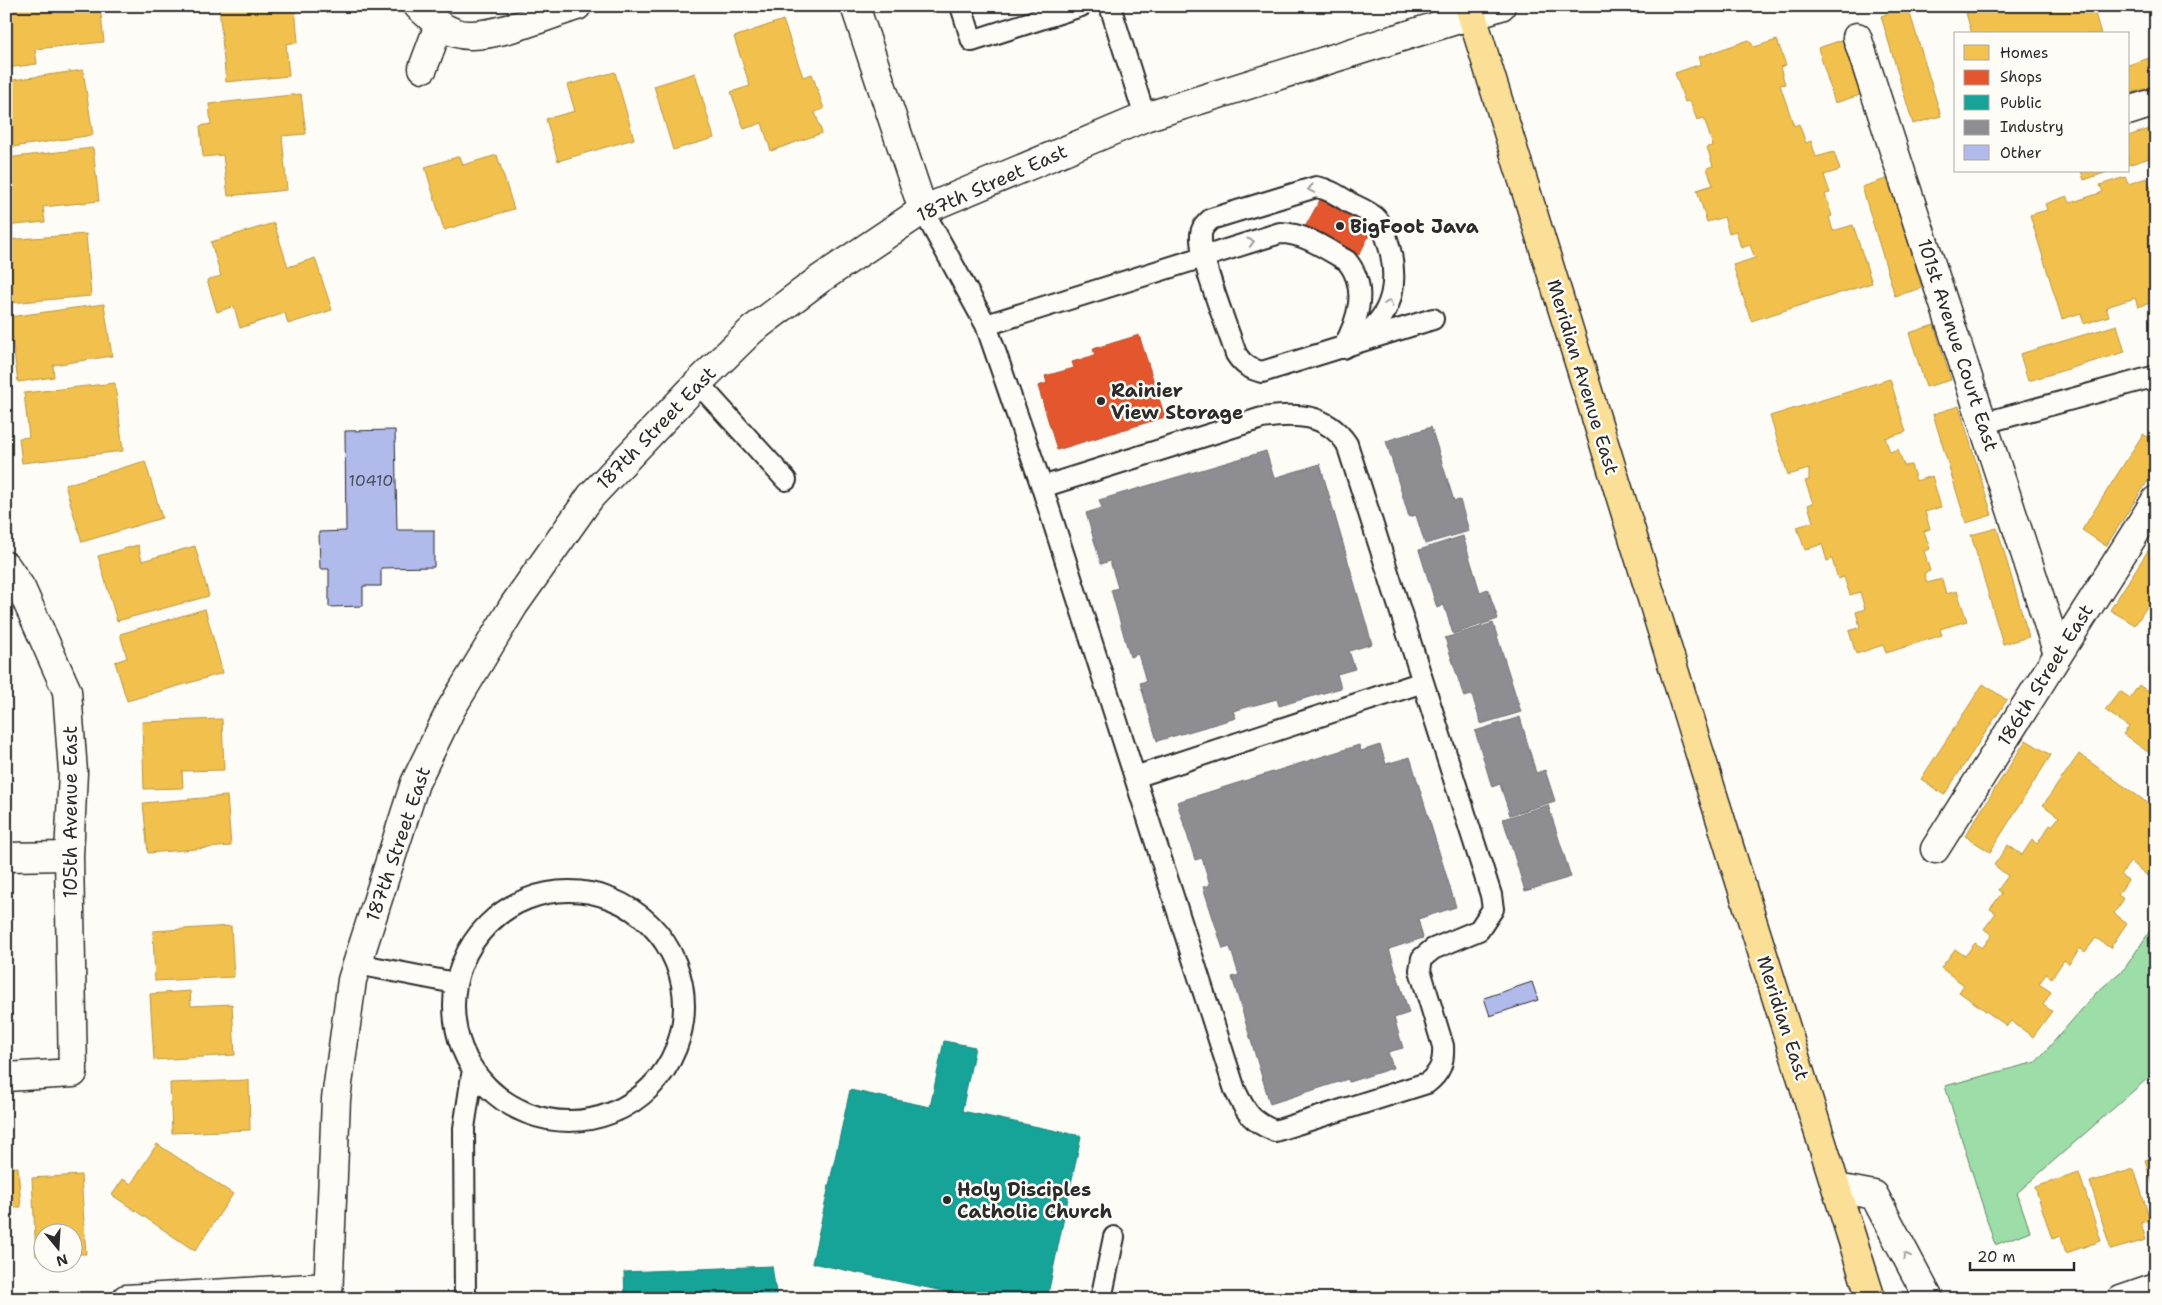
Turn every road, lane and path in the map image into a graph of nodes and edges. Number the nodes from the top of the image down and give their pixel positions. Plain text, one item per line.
1 (418, 6) edge
2 (577, 6) edge
3 (855, 6) edge
4 (961, 6) edge
5 (1081, 6) edge
6 (1110, 6) edge
7 (1501, 6) edge
8 (1470, 11) edge
9 (439, 25) junction
10 (1857, 37) dead end
11 (423, 68) dead end
12 (2156, 102) edge
13 (2130, 111) edge
14 (1144, 117) junction
15 (923, 210) junction
16 (1204, 257) junction
17 (1434, 319) dead end
18 (986, 324) junction
19 (1343, 348) junction
20 (2156, 376) edge
21 (698, 383) junction
22 (1984, 423) junction
23 (786, 480) dead end
24 (1042, 487) junction
25 (2156, 500) edge
26 (6, 566) edge
27 (2058, 654) junction
28 (1423, 682) junction
29 (1695, 738) joint
30 (1134, 776) junction
31 (1934, 849) dead end
32 (69, 856) junction
33 (6, 857) edge
34 (357, 964) junction
35 (455, 983) junction
36 (473, 1069) junction
37 (6, 1077) edge
38 (1837, 1188) junction
39 (1114, 1237) dead end
40 (2156, 1286) edge
41 (328, 1293) edge
42 (126, 1299) edge
43 (465, 1299) edge
44 (1101, 1299) edge
45 (1871, 1299) edge
46 (1929, 1299) edge
47 (2122, 1299) edge

1 - 9 street
2 - 9 street
3 - 15 street
4 - 5 lane
6 - 14 lane
7 - 8 street, 187th Street East
8 - 14 street, 187th Street East
8 - 29 main road, Meridian Avenue East
9 - 11 street
10 - 22 street, 101st Avenue Court East
12 - 13 street
14 - 15 street, 187th Street East
15 - 18 lane
15 - 21 street, 187th Street East
16 - 18 lane
16 - 19 lane
16 -> 19 lane
19 -> 16 lane
17 - 19 lane
18 - 24 lane
20 - 22 lane
21 - 23 lane
21 - 34 street, 187th Street East
22 - 27 street, 101st Avenue Court East
24 - 28 lane
24 - 30 lane
25 - 27 street, 186th Street East
26 - 32 street, 105th Avenue East
27 - 31 street, 186th Street East
28 - 30 lane
28 - 30 lane
29 - 38 main road, Meridian East
32 - 33 street
32 - 37 street, 105th Avenue East
34 - 35 lane
34 - 41 street, 187th Street East
35 - 36 lane
35 - 36 lane
36 - 43 lane
38 - 45 main road, Meridian East
46 -> 38 street
39 - 44 lane
40 - 47 street
41 - 42 street

